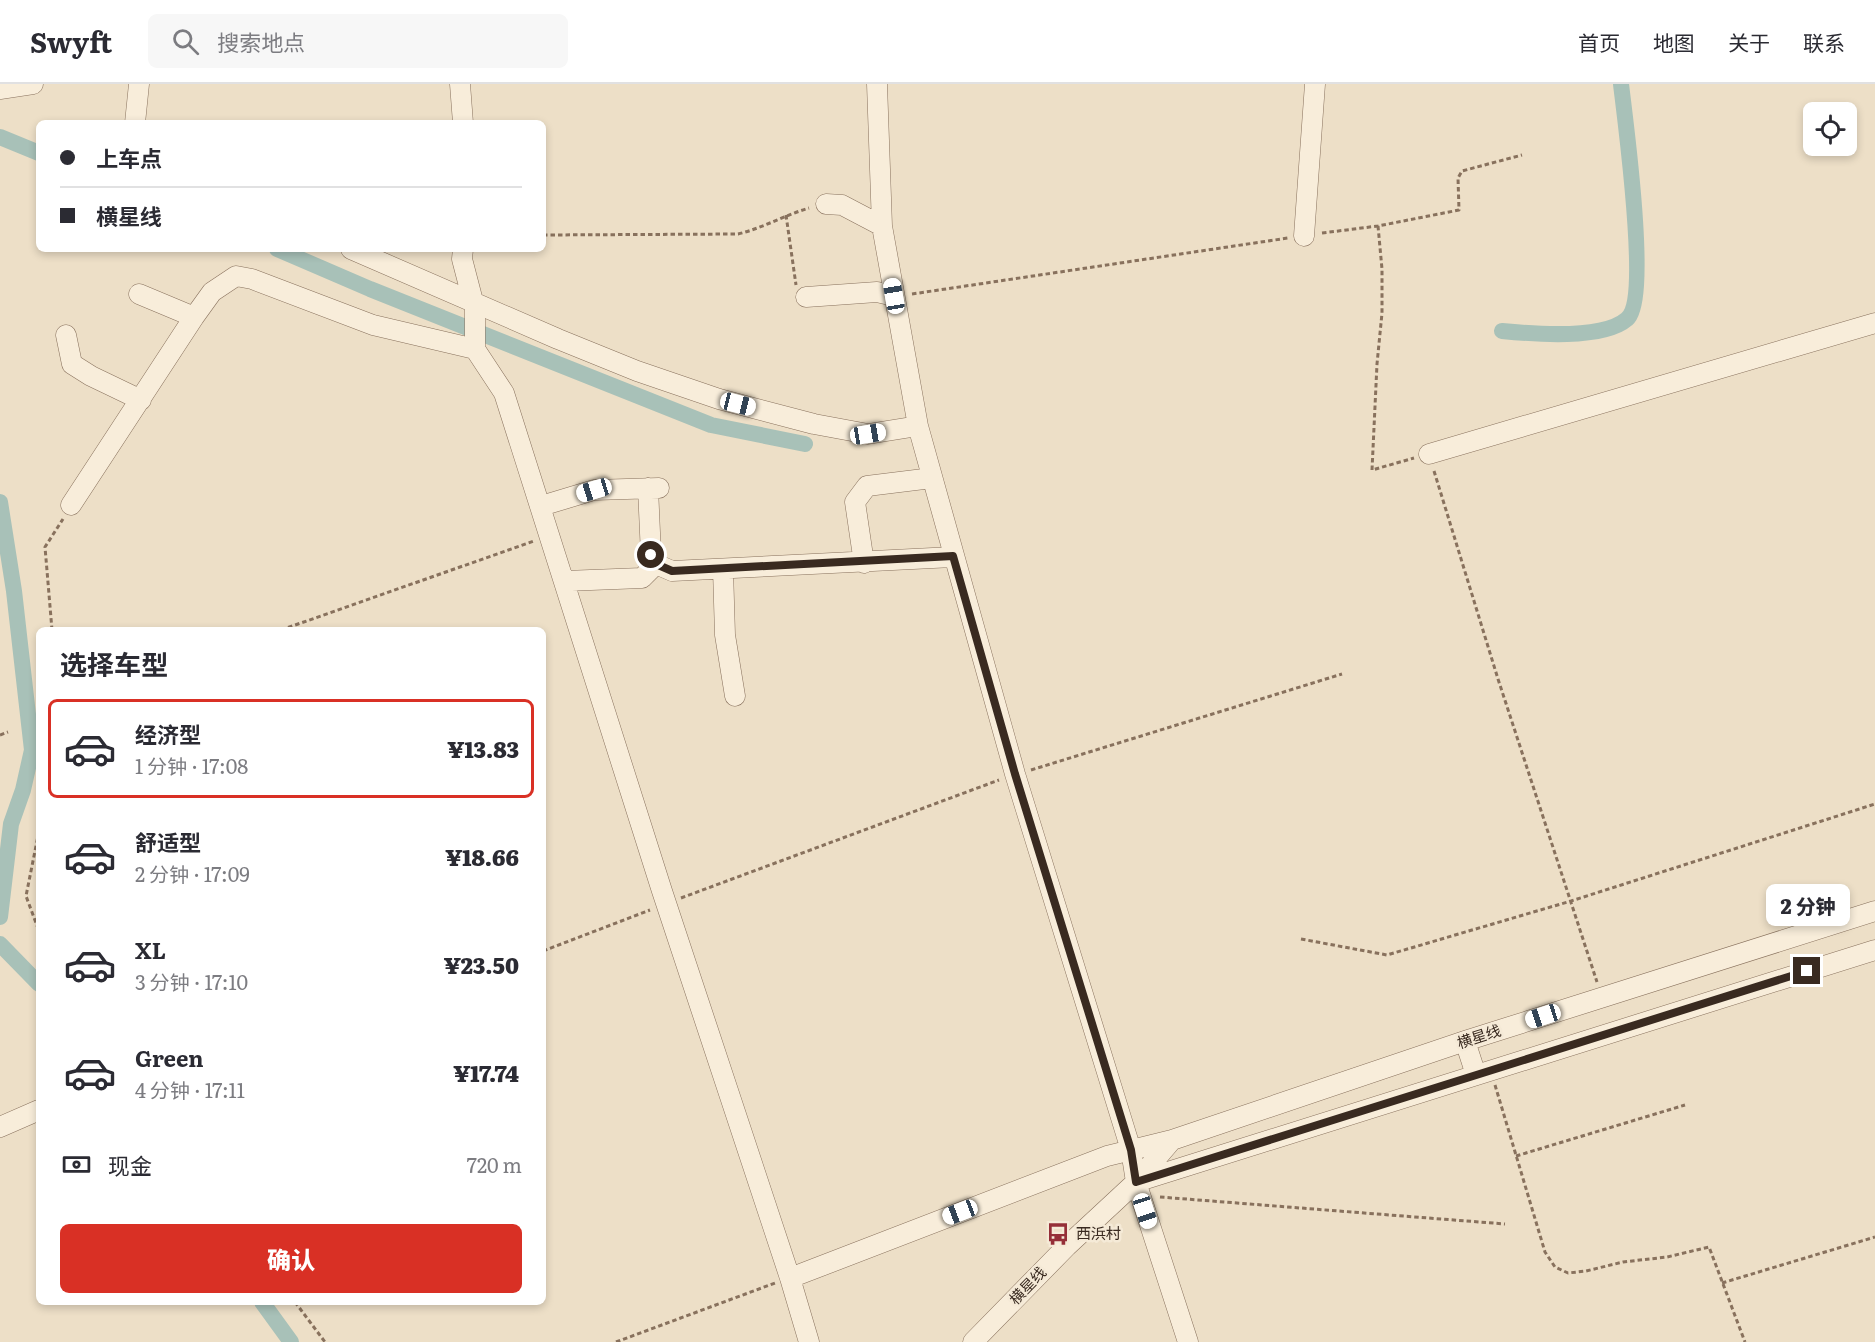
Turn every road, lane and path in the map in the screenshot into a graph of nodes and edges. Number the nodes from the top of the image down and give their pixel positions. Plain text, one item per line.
1 (33, 84) edge
2 (139, 84) edge
3 (460, 84) edge
4 (877, 84) edge
5 (1315, 84) edge
6 (0, 89) edge
7 (135, 120) edge
8 (463, 120) edge
9 (1522, 155) dead end
10 (826, 204) joint
11 (786, 215) junction
12 (882, 226) junction
13 (1378, 226) junction
14 (546, 235) edge
15 (1304, 236) junction
16 (357, 252) edge
17 (463, 252) edge
18 (139, 294) dead end
19 (894, 296) junction
20 (807, 297) joint
21 (474, 306) junction
22 (194, 317) junction
23 (1875, 323) edge
24 (66, 335) dead end
25 (475, 349) junction
26 (141, 400) junction
27 (918, 426) junction
28 (1429, 454) junction
29 (932, 478) junction
30 (71, 505) joint
31 (541, 506) junction
32 (550, 535) junction
33 (953, 556) junction
34 (864, 563) junction
35 (656, 564) junction
36 (723, 569) junction
37 (565, 581) junction
38 (52, 627) edge
39 (289, 627) edge
40 (1342, 674) dead end
41 (735, 696) dead end
42 (8, 732) dead end
43 (0, 735) edge
44 (1015, 774) junction
45 (1875, 804) edge
46 (36, 846) edge
47 (1571, 901) junction
48 (666, 903) junction
49 (1875, 911) edge
50 (36, 923) edge
51 (1301, 939) dead end
52 (546, 950) edge
53 (1875, 950) edge
54 (1602, 998) junction
55 (1465, 1041) junction
56 (1483, 1072) junction
57 (1685, 1105) dead end
58 (36, 1111) edge
59 (0, 1127) edge
60 (1172, 1140) junction
61 (1131, 1150) junction
62 (1516, 1156) junction
63 (1138, 1189) junction
64 (1505, 1224) dead end
65 (1875, 1237) edge
66 (790, 1278) junction
67 (1722, 1283) junction
68 (297, 1305) edge
69 (324, 1342) edge
70 (616, 1342) edge
71 (809, 1342) edge
72 (974, 1342) edge
73 (1188, 1342) edge
74 (1745, 1342) edge

1 - 6 street
2 - 7 street
3 - 8 street
4 - 12 street
5 - 15 street
9 - 13 path
10 - 11 path
10 - 12 street
11 - 14 path
11 - 20 path
12 - 19 street
13 - 15 path
13 - 28 path
15 - 19 path
16 - 21 street
17 - 21 street
18 - 22 street
19 - 20 street
19 - 27 street
21 - 25 street
21 - 27 street
22 - 25 street
22 - 26 street
23 - 28 street
24 - 26 street
25 - 31 street
26 - 30 street
27 - 29 street
28 - 47 path
29 - 33 street
29 - 34 street
30 - 38 path
31 - 32 street
31 - 35 street
32 - 37 street
32 - 39 path
33 - 34 street
33 - 44 street
34 - 36 street
35 - 36 street
35 - 37 street
36 - 41 street
37 - 48 street
40 - 44 path
42 - 43 path
44 - 48 path
44 - 61 street
45 - 47 path
46 - 50 path
47 - 51 path
47 - 54 path
48 - 52 path
48 - 66 street
49 - 54 street, 横星线
53 - 56 street, 横星线
54 - 55 street, 横星线
55 - 56 street
55 - 60 street, 横星线
56 - 62 path
56 - 63 street, 横星线
57 - 62 path
58 - 59 street
60 - 61 street
60 - 63 street, 横星线
61 - 63 street
61 - 66 street
62 - 67 path
63 - 64 path
63 - 72 street, 横星线
63 - 73 street
65 - 67 path
66 - 70 path
66 - 71 street
67 - 74 path
68 - 69 path

